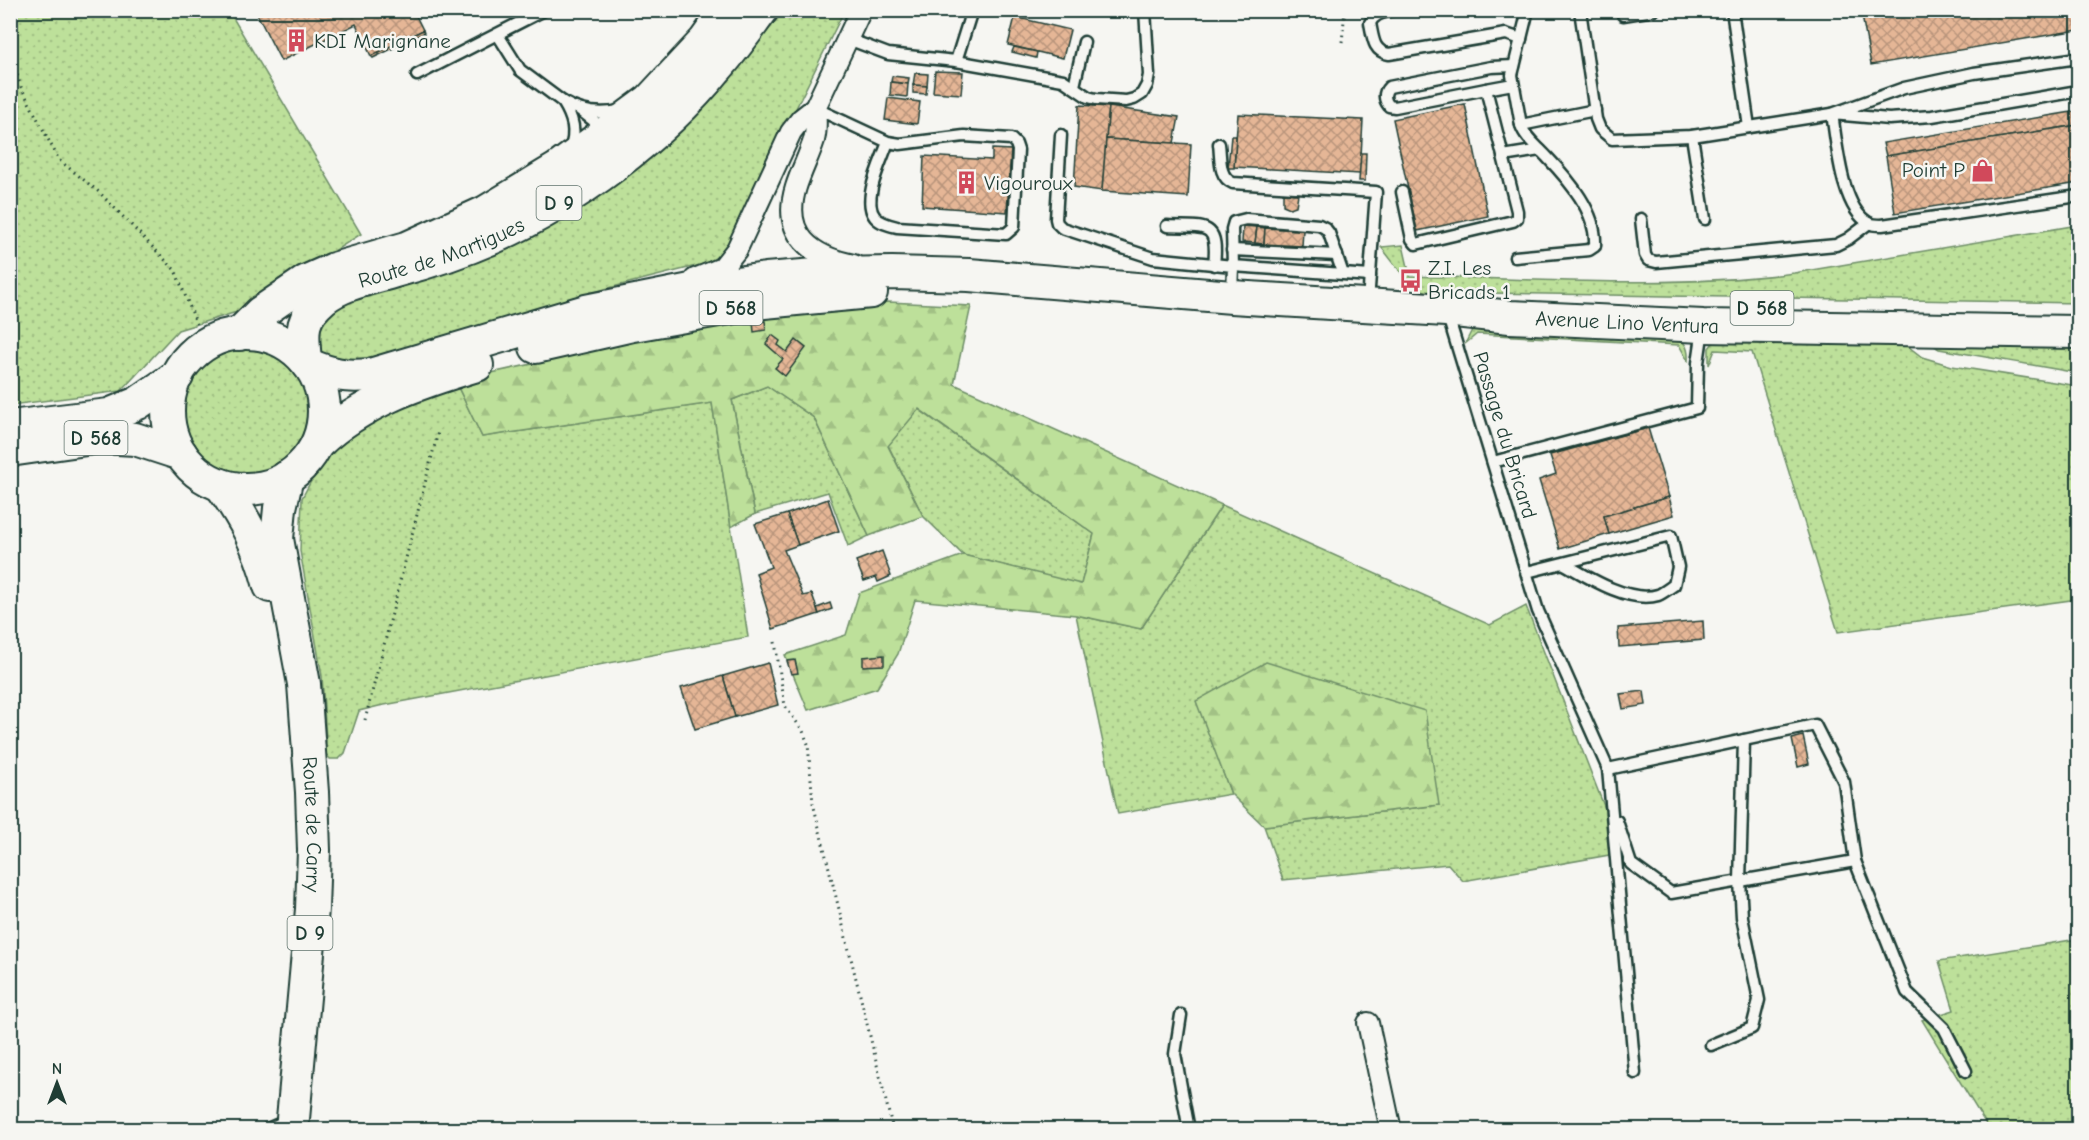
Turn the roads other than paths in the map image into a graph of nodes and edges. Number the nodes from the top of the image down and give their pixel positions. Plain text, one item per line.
1 (544, 10) edge
2 (727, 10) edge
3 (762, 10) edge
4 (861, 10) edge
5 (972, 10) edge
6 (1145, 10) edge
7 (1392, 10) edge
8 (1528, 10) edge
9 (1580, 10) edge
10 (1654, 10) edge
11 (1732, 10) edge
12 (526, 15) edge
13 (1623, 15) dead end
14 (498, 35) junction
15 (848, 39) junction
16 (1521, 39) junction
17 (1084, 42) dead end
18 (2079, 58) edge
19 (956, 61) junction
20 (1514, 66) junction
21 (417, 75) dead end
22 (1513, 84) junction
23 (1074, 86) junction
24 (1486, 89) junction
25 (2079, 91) edge
26 (650, 100) junction
27 (563, 102) junction
28 (815, 108) junction
29 (580, 110) junction
30 (1595, 110) junction
31 (1832, 114) junction
32 (1521, 125) junction
33 (1749, 127) junction
34 (1061, 135) dead end
35 (1692, 136) junction
36 (888, 142) junction
37 (599, 143) junction
38 (1219, 144) dead end
39 (1540, 150) junction
40 (1503, 156) junction
41 (552, 183) junction
42 (1402, 192) dead end
43 (2079, 196) edge
44 (1641, 219) dead end
45 (1705, 219) dead end
46 (1869, 223) junction
47 (1167, 226) dead end
48 (494, 237) junction
49 (1233, 250) junction
50 (1337, 255) junction
51 (1515, 257) dead end
52 (1214, 265) junction
53 (892, 273) junction
54 (1343, 274) junction
55 (1232, 281) junction
56 (1369, 291) junction
57 (1169, 292) junction
58 (627, 302) junction
59 (1446, 310) junction
60 (2079, 312) edge
61 (1703, 326) junction
62 (2079, 332) edge
63 (239, 334) junction
64 (307, 363) junction
65 (177, 376) junction
66 (10, 427) edge
67 (318, 443) junction
68 (10, 450) edge
69 (181, 454) junction
70 (1493, 462) junction
71 (287, 477) junction
72 (220, 485) junction
73 (1563, 563) junction
74 (1527, 572) junction
75 (307, 735) junction
76 (1744, 740) junction
77 (1608, 769) junction
78 (1611, 804) junction
79 (1855, 861) junction
80 (1740, 881) junction
81 (1181, 1015) dead end
82 (1368, 1023) dead end
83 (1711, 1045) dead end
84 (1966, 1071) dead end
85 (1635, 1073) dead end
86 (283, 1126) edge
87 (1189, 1130) edge
88 (1391, 1130) edge

1 - 12 lane
2 - 26 main road, Route de Martigues / D 9
3 - 48 main road, Route de Martigues / D 9
4 - 15 street
5 - 19 lane
6 - 23 lane
7 - 16 lane
8 - 16 lane
9 - 30 lane
10 - 13 lane
11 - 33 lane
12 - 14 lane
14 - 21 lane
14 - 27 lane
15 - 19 lane
15 - 28 street
16 - 20 lane
17 - 23 lane
18 - 31 lane
19 - 23 lane
20 - 22 lane
20 - 24 lane
22 - 24 lane
22 - 32 lane
24 - 40 lane
25 - 31 lane
26 - 29 lane
26 - 37 main road, Route de Martigues / D 9
27 - 29 lane
27 - 41 lane
28 - 36 lane
28 - 53 street
28 - 58 street
29 - 37 lane
30 - 32 lane
30 - 35 lane
31 - 33 lane
31 - 46 lane
32 - 39 lane
33 - 35 lane
34 - 52 lane
35 - 45 lane
36 - 36 lane
37 - 41 main road, Route de Martigues / D 9
38 - 56 lane
39 - 40 lane
39 - 51 lane
40 - 42 lane
41 - 48 lane
41 - 63 main road, Route de Martigues / D 9
43 - 46 lane
44 - 46 lane
47 - 52 lane
48 - 64 main road, Route de Martigues / D 9
49 - 50 lane
49 - 50 lane
49 - 55 lane
50 - 54 lane
52 - 55 lane
53 - 57 main road, D 568
53 - 58 main road, D 568
54 - 55 lane
54 - 56 lane
55 - 56 main road, D 568
55 - 57 main road, D 568
56 - 59 main road, D 568
57 - 67 main road, D 568
58 - 64 main road, D 568
59 - 60 main road, Avenue Lino Ventura / D 568
59 - 61 main road, Avenue Lino Ventura / D 568
59 - 70 lane, Passage du Bricard
61 - 62 main road, Avenue Lino Ventura / D 568
61 - 70 lane
63 - 64 main road
63 - 65 main road
64 - 67 main road
65 - 66 main road, D 568
65 - 69 main road
67 - 71 main road
68 - 69 main road, D 568
69 - 72 main road
70 - 74 lane, Passage du Bricard
71 - 72 main road
71 - 75 main road, Route de Carry / D 9
72 - 75 main road, Route de Carry / D 9
73 - 73 lane
73 - 74 lane
74 - 77 lane, Passage du Bricard
75 - 86 main road, Route de Carry / D 9
76 - 77 lane
76 - 79 lane
76 - 80 lane
77 - 78 lane, Passage du Bricard
78 - 80 lane
78 - 85 lane
79 - 80 lane
79 - 84 lane
80 - 83 lane
81 - 87 lane
82 - 88 street

